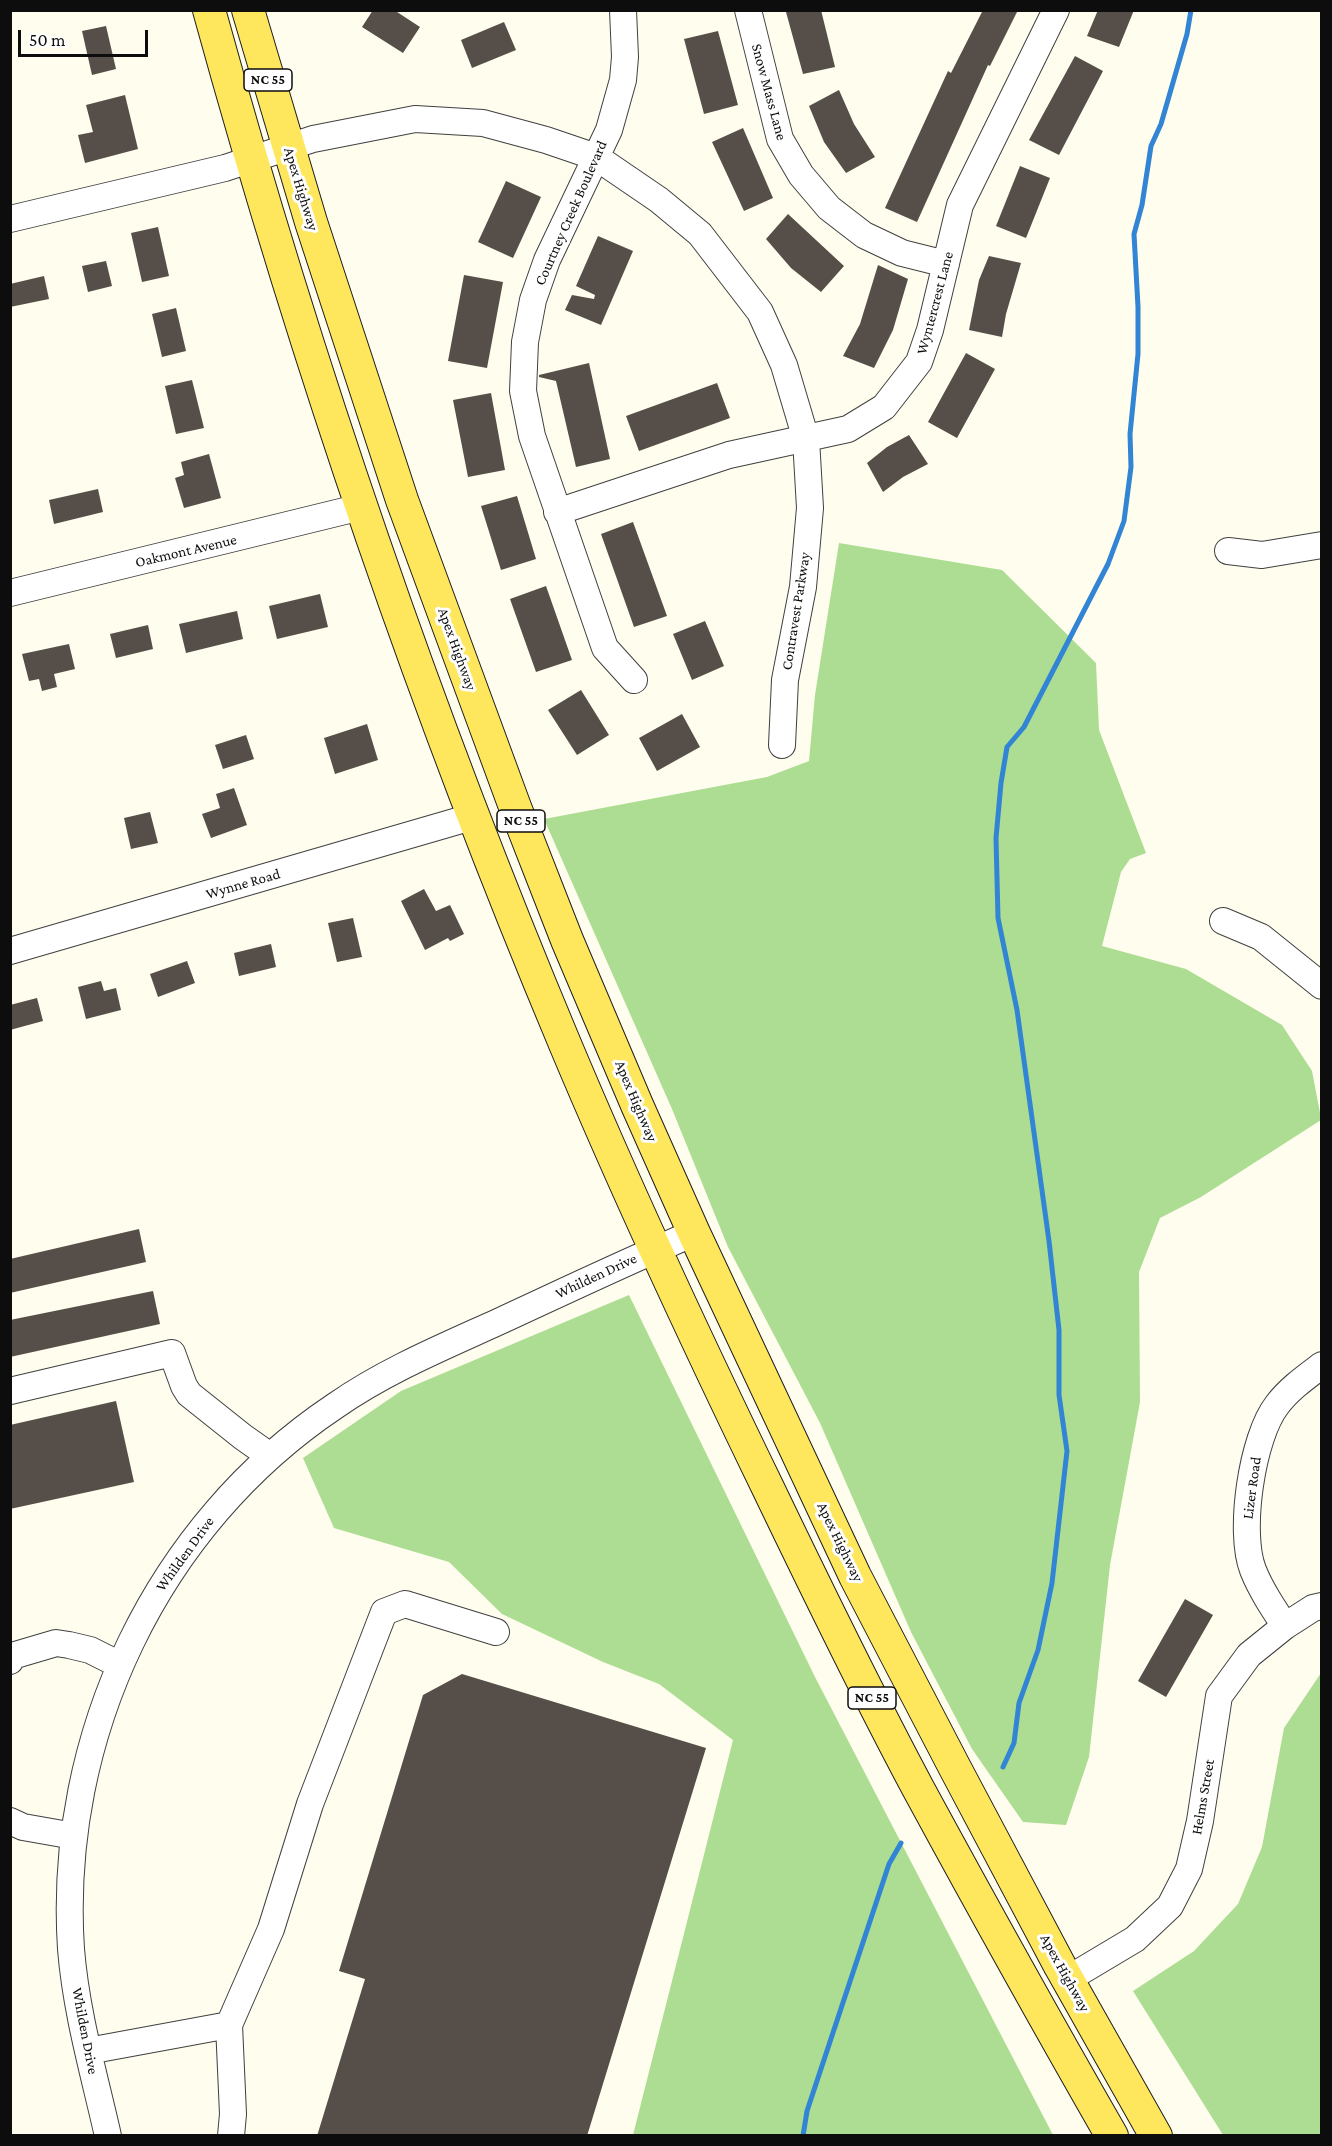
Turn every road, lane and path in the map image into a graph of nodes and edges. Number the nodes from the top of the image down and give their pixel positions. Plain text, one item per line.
1 (209, 10) edge
2 (248, 10) edge
3 (623, 10) edge
4 (748, 10) edge
5 (1056, 10) edge
6 (288, 149) junction
7 (596, 158) junction
8 (252, 160) junction
9 (10, 219) edge
10 (946, 264) junction
11 (806, 439) junction
12 (361, 507) junction
13 (557, 512) junction
14 (1322, 546) edge
15 (1228, 551) dead end
16 (10, 593) edge
17 (634, 680) dead end
18 (782, 745) dead end
19 (475, 816) junction
20 (1223, 921) dead end
21 (10, 951) edge
22 (1322, 986) edge
23 (694, 1233) junction
24 (657, 1248) junction
25 (1322, 1365) edge
26 (10, 1391) edge
27 (270, 1456) junction
28 (1322, 1606) edge
29 (1285, 1626) junction
30 (496, 1632) dead end
31 (11, 1658) edge
32 (120, 1665) junction
33 (15, 1826) edge
34 (74, 1836) junction
35 (1068, 1979) junction
36 (229, 2025) junction
37 (88, 2051) junction
38 (108, 2136) edge
39 (231, 2136) edge
40 (1112, 2136) edge
41 (1156, 2136) edge

1 - 8 main road, NC 55
2 - 6 main road, Apex Highway / NC 55
3 - 7 street, Courtney Creek Boulevard
4 - 10 street, Snow Mass Lane
5 - 10 street, Wyntercrest Lane
6 - 7 street, Contravest Parkway
6 - 8 street, Contravest Parkway
6 - 23 main road, Apex Highway / NC 55
7 - 11 street, Contravest Parkway
7 - 13 street, Courtney Creek Boulevard
8 - 9 street
8 - 12 main road, NC 55
10 - 11 street, Wyntercrest Lane
11 - 13 street, Wyntercrest Lane
11 - 18 street, Contravest Parkway
12 - 16 street, Oakmont Avenue
12 - 19 main road, NC 55
13 - 17 street, Courtney Creek Boulevard
14 - 15 street
19 - 21 street, Wynne Road
19 - 24 main road, NC 55
20 - 22 street
23 - 24 street, Whilden Drive
23 - 35 main road, Apex Highway / NC 55
24 - 27 street, Whilden Drive
24 - 40 main road, NC 55
25 - 29 street, Lizer Road
26 - 27 street
27 - 32 street, Whilden Drive
28 - 29 street, Helms Street
29 - 35 street, Helms Street
30 - 36 street
31 - 32 street
32 - 34 street, Whilden Drive
33 - 34 street
34 - 37 street, Whilden Drive
35 - 41 main road, Apex Highway / NC 55
36 - 37 street
36 - 39 street
37 - 38 street, Whilden Drive

